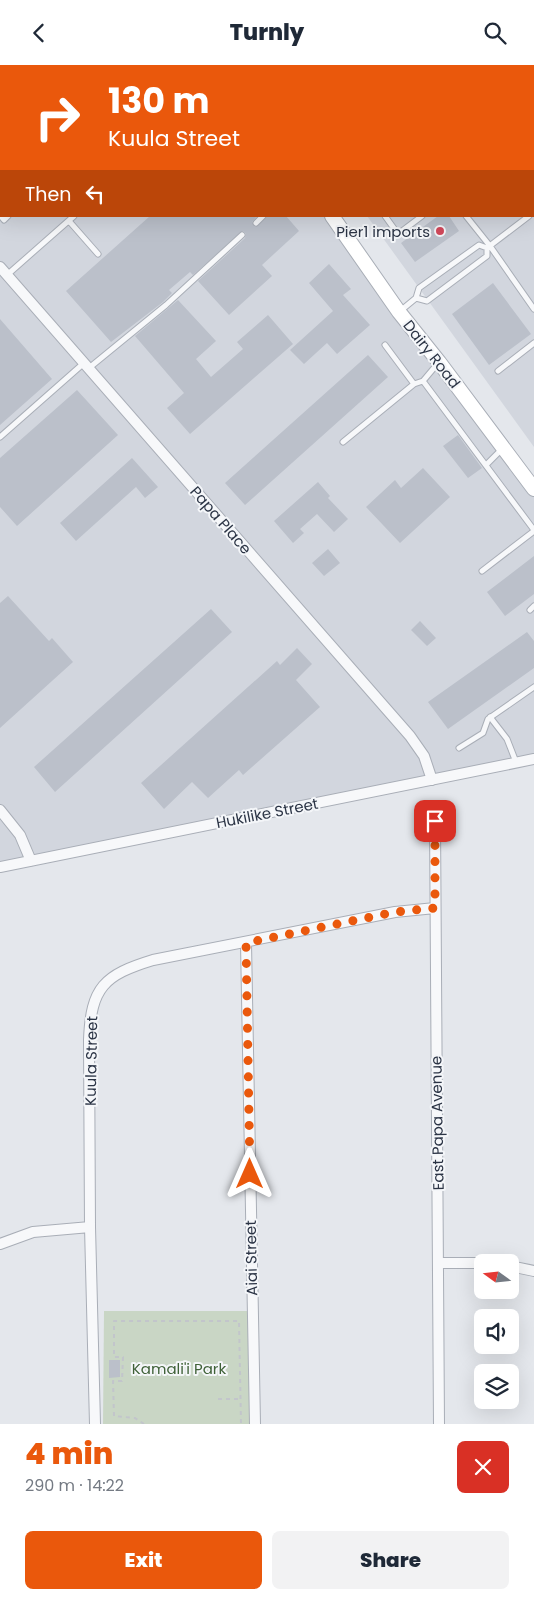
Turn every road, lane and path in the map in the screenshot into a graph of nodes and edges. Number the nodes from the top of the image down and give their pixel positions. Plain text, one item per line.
1 (261, 217) edge
2 (333, 217) edge
3 (386, 217) edge
4 (421, 217) edge
5 (467, 217) edge
6 (528, 217) edge
7 (72, 218) edge
8 (256, 223) dead end
9 (242, 235) dead end
10 (489, 247) junction
11 (98, 254) dead end
12 (3, 271) edge
13 (416, 298) junction
14 (534, 309) edge
15 (399, 312) junction
16 (534, 343) edge
17 (385, 345) dead end
18 (440, 362) junction
19 (86, 366) junction
20 (498, 371) dead end
21 (423, 381) junction
22 (414, 385) junction
23 (0, 437) edge
24 (343, 442) dead end
25 (504, 447) junction
26 (486, 465) junction
27 (534, 489) edge
28 (534, 531) edge
29 (482, 571) dead end
30 (534, 687) edge
31 (490, 717) junction
32 (459, 748) dead end
33 (534, 759) edge
34 (516, 763) junction
35 (432, 780) junction
36 (0, 809) edge
37 (435, 821) dead end
38 (31, 861) junction
39 (0, 867) edge
40 (435, 908) junction
41 (246, 943) junction
42 (90, 1227) junction
43 (0, 1244) edge
44 (438, 1263) junction
45 (474, 1263) edge
46 (519, 1267) edge
47 (534, 1271) edge
48 (218, 1399) dead end
49 (241, 1399) junction
50 (95, 1424) edge
51 (144, 1424) edge
52 (241, 1424) edge
53 (255, 1424) edge
54 (439, 1424) edge

1 - 8 lane
2 - 15 main road, Dairy Road
3 - 4 lane
5 - 10 lane
6 - 10 lane
7 - 11 lane
7 - 12 lane
9 - 19 lane
10 - 13 lane
10 - 13 lane
10 - 14 lane
12 - 19 street, Papa Place
13 - 15 lane
15 - 18 main road, Dairy Road
16 - 20 lane
17 - 22 lane
18 - 21 lane
18 - 25 main road, Dairy Road
19 - 23 lane
19 - 35 street, Papa Place
21 - 22 lane
21 - 26 lane
22 - 24 lane
25 - 26 lane
25 - 27 main road, Dairy Road
26 - 28 lane
28 - 29 lane
30 - 31 lane
31 - 32 lane
31 - 34 lane
33 - 34 street, Hukilike Street
34 - 35 street, Hukilike Street
35 - 38 street, Hukilike Street
36 - 38 street
37 - 40 street, East Papa Avenue
38 - 39 street, Hukilike Street
40 - 41 street, Kuula Street
40 - 44 street, East Papa Avenue
41 - 42 street, Kuula Street
41 - 53 street, Aiai Street
42 - 43 street
42 - 50 street, Kuula Street
44 - 45 street
44 - 54 street, East Papa Avenue
46 - 47 street
48 - 49 path
49 - 51 path
49 - 52 path

